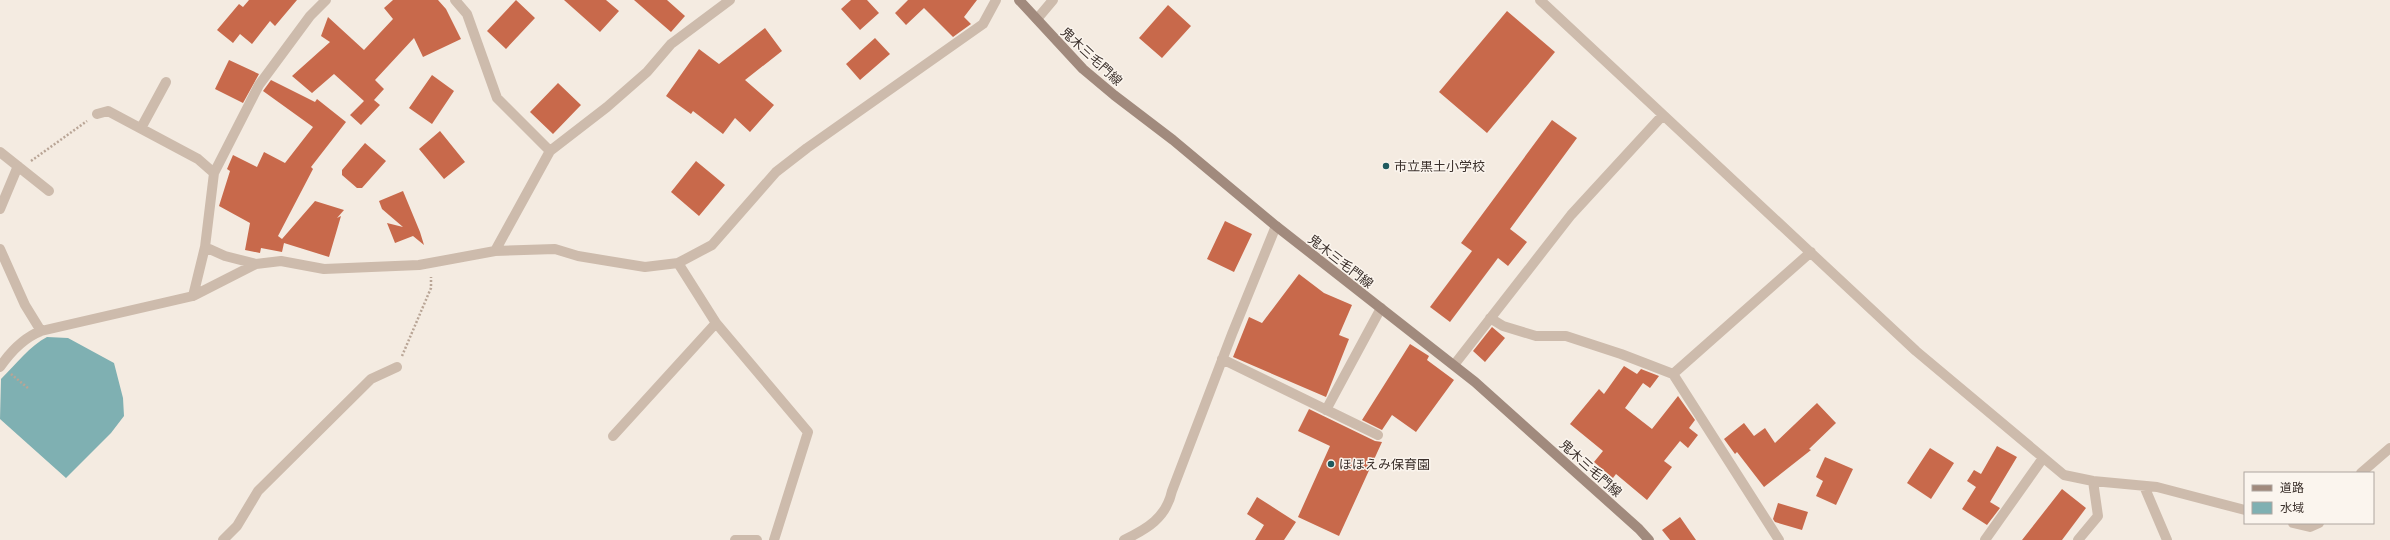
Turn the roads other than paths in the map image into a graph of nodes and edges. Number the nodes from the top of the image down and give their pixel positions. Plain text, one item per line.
1 (326, 0) edge
2 (455, 0) edge
3 (730, 0) edge
4 (996, 0) edge
5 (1019, 0) edge
6 (1053, 0) edge
7 (1540, 0) edge
8 (1037, 19) junction
9 (166, 82) dead end
10 (98, 114) road end
11 (1663, 115) junction
12 (141, 128) junction
13 (550, 151) junction
14 (0, 152) edge
15 (19, 168) junction
16 (214, 173) junction
17 (49, 191) dead end
18 (0, 210) edge
19 (1276, 226) junction
20 (205, 247) junction
21 (0, 249) edge
22 (495, 251) junction
23 (1811, 252) junction
24 (678, 263) junction
25 (256, 264) junction
26 (193, 296) junction
27 (1381, 308) junction
28 (1490, 318) junction
29 (716, 323) junction
30 (41, 331) junction
31 (1222, 359) junction
32 (1454, 365) junction
33 (1, 366) edge
34 (397, 367) road end
35 (1673, 374) junction
36 (1326, 410) junction
37 (1378, 435) dead end
38 (613, 436) dead end
39 (2390, 448) edge
40 (2043, 458) junction
41 (2363, 472) edge
42 (2093, 481) junction
43 (2144, 486) junction
44 (2244, 510) edge
45 (2296, 524) edge
46 (2317, 524) edge
47 (223, 540) edge
48 (735, 540) edge
49 (757, 540) edge
50 (774, 540) edge
51 (1124, 540) edge
52 (1649, 540) edge
53 (1779, 540) edge
54 (1985, 540) edge
55 (2078, 540) edge
56 (2167, 540) edge

1 - 16 street
2 - 13 street
3 - 13 street
4 - 24 street
5 - 8 main road, 鬼木三毛門線
6 - 8 street
7 - 11 street
8 - 19 main road, 鬼木三毛門線
9 - 12 street
10 - 12 street
11 - 23 street
11 - 28 street
12 - 16 street
13 - 22 street
14 - 15 street
15 - 17 street
15 - 18 street
16 - 20 street
19 - 27 main road, 鬼木三毛門線
19 - 31 street
20 - 25 street
20 - 26 street
21 - 30 street
22 - 24 street
22 - 25 street
23 - 35 street
23 - 40 street
24 - 29 street
25 - 26 street
26 - 30 street
27 - 32 main road, 鬼木三毛門線
27 - 36 street
28 - 32 street
28 - 35 street
29 - 38 street
29 - 50 street
30 - 33 street
31 - 36 street
31 - 51 street
32 - 52 main road, 鬼木三毛門線
34 - 47 street
35 - 53 street
36 - 37 street
39 - 41 street
40 - 42 street
40 - 54 street
42 - 43 street
42 - 55 street
43 - 44 street
43 - 56 street
45 - 46 street
48 - 49 street

